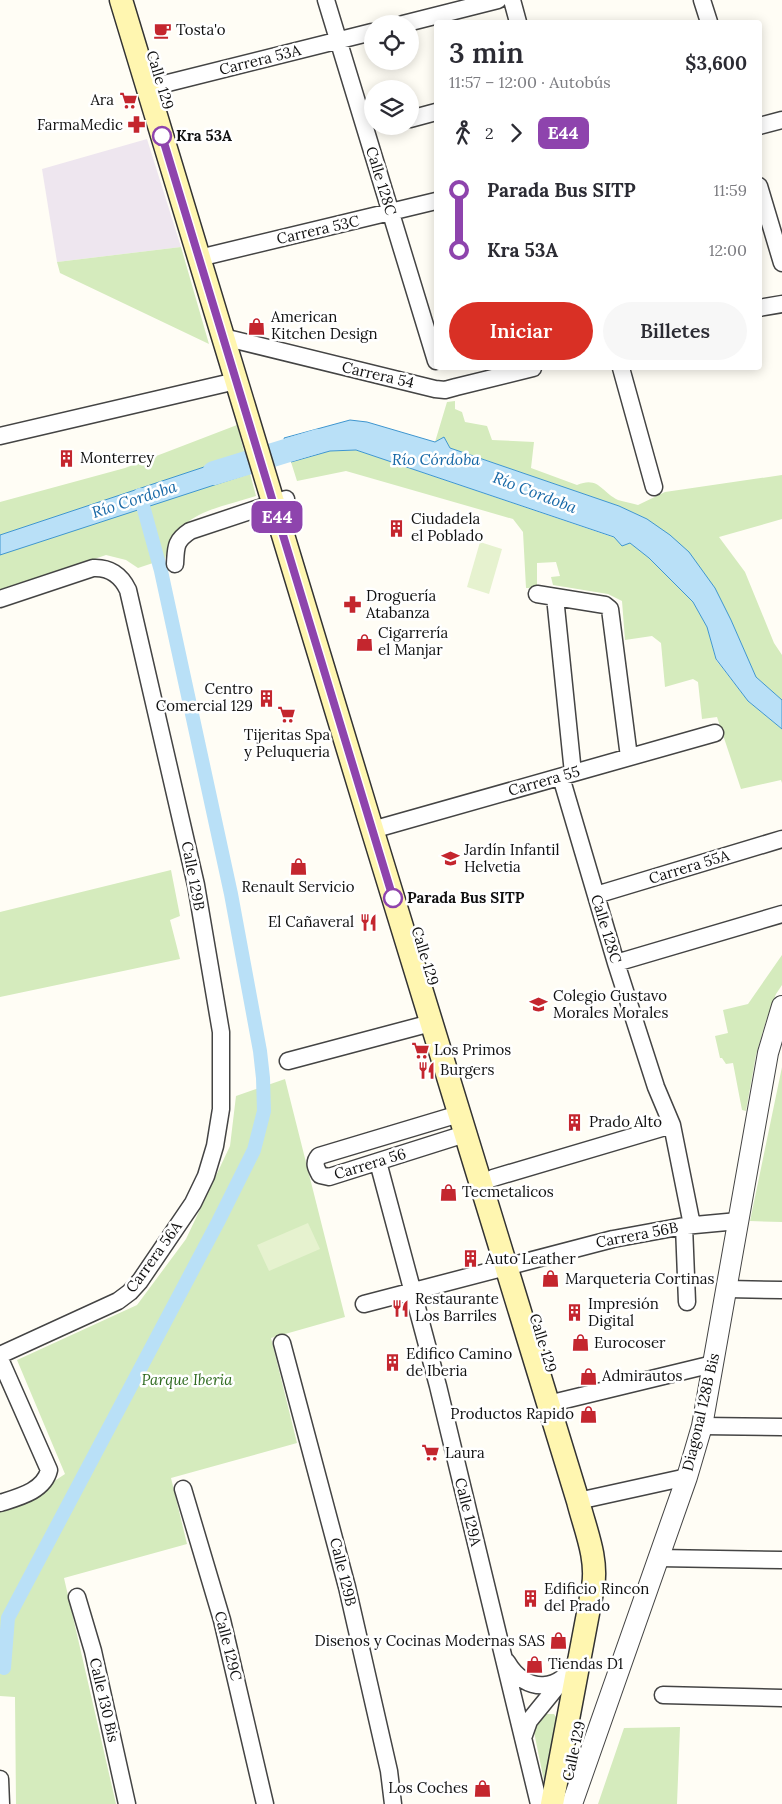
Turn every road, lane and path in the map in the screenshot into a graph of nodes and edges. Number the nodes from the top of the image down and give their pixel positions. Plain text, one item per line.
1 (121, 0) edge
2 (136, 0) edge
3 (326, 0) edge
4 (498, 0) edge
5 (512, 0) edge
6 (702, 0) edge
7 (419, 20) edge
8 (517, 20) edge
9 (708, 20) edge
10 (364, 34) edge
11 (338, 40) junction
12 (155, 87) junction
13 (364, 107) edge
14 (434, 113) edge
15 (419, 117) edge
16 (782, 120) edge
17 (762, 125) edge
18 (374, 135) edge
19 (434, 202) edge
20 (390, 212) junction
21 (762, 212) edge
22 (206, 256) junction
23 (782, 263) edge
24 (782, 304) edge
25 (762, 307) edge
26 (231, 339) junction
27 (434, 355) edge
28 (439, 370) edge
29 (525, 370) edge
30 (622, 370) edge
31 (236, 381) junction
32 (445, 390) junction
33 (256, 422) junction
34 (0, 436) edge
35 (654, 487) dead end
36 (277, 493) junction
37 (175, 564) dead end
38 (536, 594) dead end
39 (555, 597) junction
40 (0, 599) edge
41 (715, 732) dead end
42 (629, 757) junction
43 (567, 775) junction
44 (379, 828) junction
45 (782, 840) edge
46 (596, 896) junction
47 (782, 914) edge
48 (616, 963) junction
49 (782, 1006) edge
50 (431, 1022) junction
51 (288, 1061) dead end
52 (462, 1124) junction
53 (672, 1126) junction
54 (378, 1162) junction
55 (206, 1176) joint
56 (493, 1178) junction
57 (738, 1221) junction
58 (688, 1226) junction
59 (512, 1265) junction
60 (727, 1290) junction
61 (782, 1290) edge
62 (413, 1292) junction
63 (687, 1302) dead end
64 (364, 1304) dead end
65 (282, 1343) dead end
66 (0, 1355) edge
67 (0, 1359) edge
68 (713, 1364) junction
69 (554, 1403) junction
70 (702, 1426) junction
71 (782, 1426) edge
72 (687, 1477) junction
73 (184, 1489) dead end
74 (584, 1500) junction
75 (0, 1503) edge
76 (658, 1558) junction
77 (782, 1560) edge
78 (77, 1597) dead end
79 (582, 1648) junction
80 (502, 1654) junction
81 (566, 1677) junction
82 (662, 1695) dead end
83 (782, 1698) edge
84 (523, 1738) junction
85 (0, 1779) edge
86 (1, 1804) edge
87 (127, 1804) edge
88 (265, 1804) edge
89 (393, 1804) edge
90 (539, 1804) edge
91 (552, 1804) edge
92 (564, 1804) edge
93 (572, 1804) edge

1 - 12 main road, Calle 129
2 - 12 main road, Calle 129
3 - 11 street, Calle 128C
4 - 7 street
5 - 8 street
6 - 9 street
10 - 11 street, Carrera 53A
11 - 12 street, Carrera 53A
11 - 13 street, Calle 128C
12 - 22 main road, Calle 129
14 - 15 street
16 - 17 street
18 - 20 street, Calle 128C
19 - 20 street, Carrera 53C
20 - 22 street, Carrera 53C
20 - 27 street, Calle 128C
21 - 23 street
22 - 26 main road, Calle 129
24 - 25 street
26 - 31 main road, Calle 129
26 - 32 street, Carrera 54
26 - 33 main road, Calle 129
28 - 32 street
29 - 32 street, Carrera 54
30 - 35 street
31 - 33 main road, Calle 129
31 - 34 street
33 - 36 main road, Calle 129
36 - 37 street
36 - 44 main road, Calle 129
38 - 39 street
39 - 42 street
39 - 43 street, Calle 128C
40 - 55 street, Calle 129B
41 - 42 street, Carrera 55
42 - 43 street, Carrera 55
43 - 44 street, Carrera 55
43 - 46 street, Calle 128C
44 - 50 main road, Calle 129
44 - 56 main road, Calle 129
45 - 46 street, Carrera 55A
46 - 48 street, Calle 128C
47 - 48 street
48 - 53 street, Calle 128C
49 - 57 street, Diagonal 128B Bis
50 - 51 street
50 - 52 main road, Calle 129
52 - 54 street, Carrera 56
52 - 54 street, Carrera 56
52 - 59 main road, Calle 129
53 - 56 street
53 - 58 street, Calle 128C
54 - 62 street, Calle 129A
55 - 66 street, Carrera 56A
56 - 59 main road, Calle 129
57 - 58 street, Carrera 56B
57 - 60 street, Diagonal 128B Bis
58 - 59 street, Carrera 56B
58 - 63 street, Calle 128C
59 - 62 street, Carrera 56B
59 - 69 main road, Calle 129
60 - 61 street
60 - 68 street, Diagonal 128B Bis
62 - 64 street, Carrera 56B
62 - 80 street, Calle 129A
65 - 89 street, Calle 129B
67 - 75 street
68 - 69 street
68 - 70 street, Diagonal 128B Bis
69 - 74 main road, Calle 129
70 - 71 street
70 - 72 street, Diagonal 128B Bis
72 - 74 street
72 - 76 street, Diagonal 128B Bis
73 - 88 street, Calle 129C
74 - 79 main road, Calle 129
74 - 92 main road, Calle 129
76 - 77 street
76 - 93 street, Diagonal 128B Bis
78 - 87 street, Calle 130 Bis
79 - 81 street, Calle 129
79 - 91 main road, Calle 129
80 - 81 street
80 - 84 street, Calle 129A
81 - 84 street, Calle 129
82 - 83 street
84 - 90 street, Calle 129A
85 - 86 street

